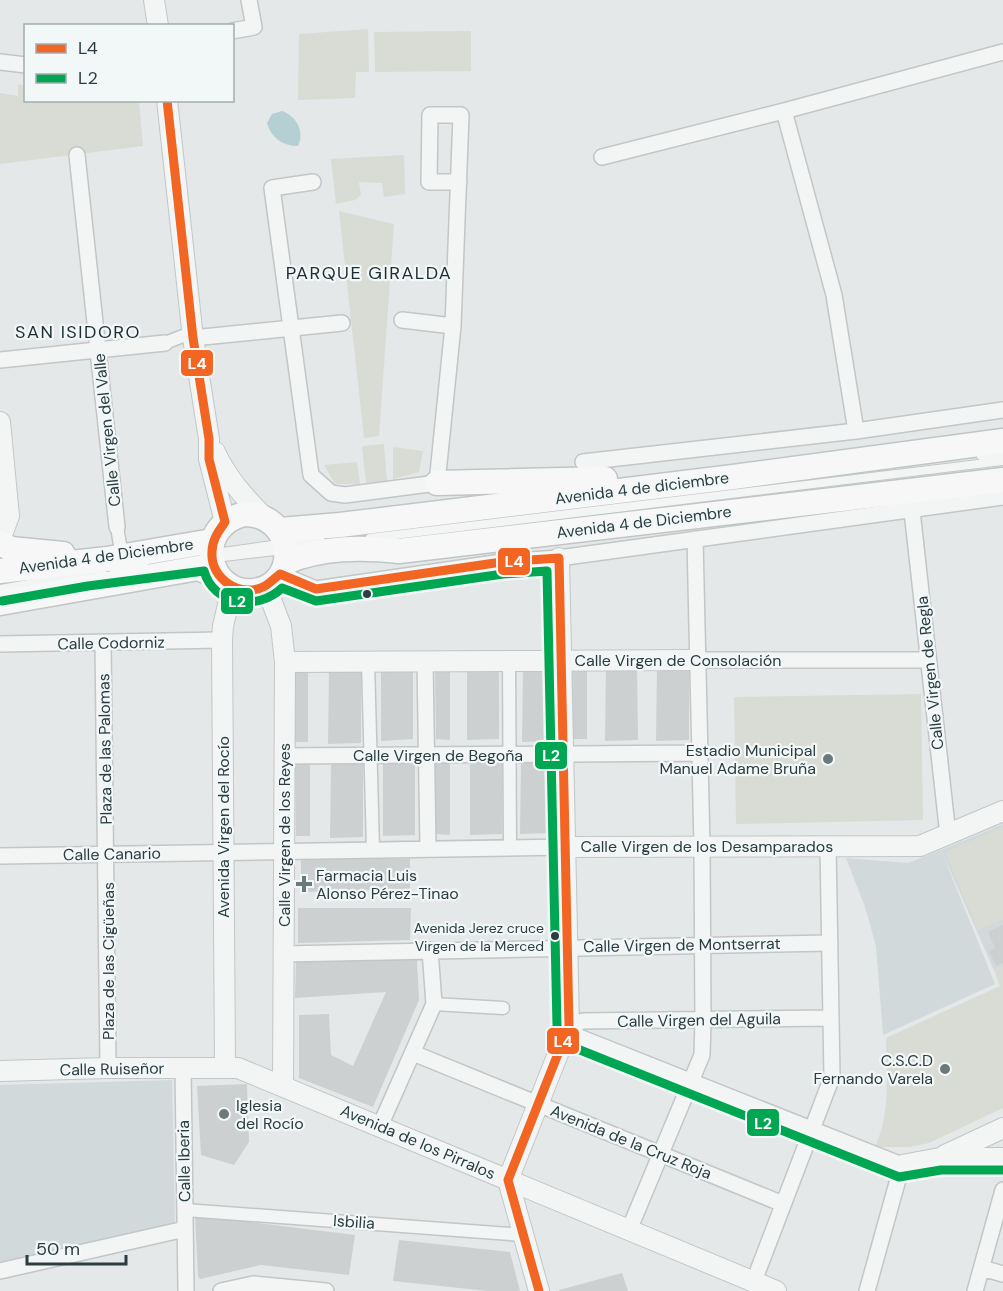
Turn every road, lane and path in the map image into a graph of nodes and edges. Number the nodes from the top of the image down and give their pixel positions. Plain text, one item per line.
1 (154, 0) edge
2 (249, 0) edge
3 (158, 24) edge
4 (234, 31) edge
5 (1003, 52) edge
6 (0, 62) edge
7 (24, 65) edge
8 (167, 102) edge
9 (784, 111) junction
10 (76, 155) dead end
11 (602, 157) dead end
12 (313, 182) dead end
13 (459, 182) junction
14 (402, 320) dead end
15 (342, 323) dead end
16 (453, 326) junction
17 (290, 328) junction
18 (193, 335) junction
19 (165, 343) joint
20 (98, 350) junction
21 (0, 360) edge
22 (1003, 410) edge
23 (0, 422) edge
24 (856, 431) junction
25 (209, 439) junction
26 (1000, 447) edge
27 (583, 462) dead end
28 (733, 477) junction
29 (1003, 480) edge
30 (437, 483) junction
31 (1003, 497) edge
32 (912, 511) junction
33 (117, 527) joint
34 (367, 533) dead end
35 (332, 537) dead end
36 (695, 539) junction
37 (0, 541) edge
38 (153, 541) dead end
39 (278, 552) junction
40 (116, 554) junction
41 (216, 556) junction
42 (559, 558) junction
43 (178, 562) dead end
44 (0, 571) edge
45 (0, 581) edge
46 (0, 589) edge
47 (0, 603) edge
48 (222, 640) junction
49 (103, 643) junction
50 (0, 644) edge
51 (509, 660) junction
52 (561, 660) junction
53 (699, 660) junction
54 (928, 660) junction
55 (368, 661) junction
56 (425, 661) junction
57 (285, 662) junction
58 (700, 753) junction
59 (508, 754) junction
60 (563, 754) junction
61 (426, 755) junction
62 (284, 756) junction
63 (371, 756) junction
64 (1003, 811) edge
65 (948, 835) junction
66 (828, 845) junction
67 (702, 846) junction
68 (510, 847) junction
69 (565, 847) junction
70 (428, 848) junction
71 (373, 849) junction
72 (284, 850) junction
73 (224, 852) junction
74 (107, 854) junction
75 (0, 856) edge
76 (830, 943) junction
77 (703, 946) junction
78 (567, 947) junction
79 (430, 950) junction
80 (283, 954) junction
81 (434, 1004) junction
82 (502, 1008) dead end
83 (831, 1018) junction
84 (703, 1021) junction
85 (569, 1026) junction
86 (413, 1053) junction
87 (225, 1067) junction
88 (108, 1068) junction
89 (183, 1068) junction
90 (0, 1071) edge
91 (690, 1083) junction
92 (283, 1086) junction
93 (538, 1104) junction
94 (380, 1126) junction
95 (1003, 1128) edge
96 (811, 1131) junction
97 (661, 1154) junction
98 (940, 1158) junction
99 (1003, 1158) edge
100 (902, 1165) junction
101 (508, 1180) junction
102 (1003, 1190) edge
103 (783, 1204) junction
104 (185, 1210) junction
105 (185, 1229) junction
106 (629, 1230) junction
107 (523, 1234) junction
108 (982, 1268) junction
109 (0, 1271) edge
110 (1003, 1274) edge
111 (754, 1281) junction
112 (253, 1287) edge
113 (186, 1291) edge
114 (221, 1291) edge
115 (326, 1291) edge
116 (538, 1291) edge
117 (776, 1291) edge
118 (867, 1291) edge
119 (975, 1291) edge

1 - 3 street
2 - 4 street
5 - 9 street
6 - 7 street
8 - 18 street
9 - 11 street
9 - 24 street
10 - 20 street, Calle Virgen del Valle
12 - 17 street
13 - 13 street
13 - 16 street
14 - 16 street
15 - 17 street
16 - 30 street
17 - 18 street
17 - 30 street
18 - 19 street
18 - 25 street
19 - 20 street
20 - 21 street
20 - 33 street, Calle Virgen del Valle
22 - 24 street
23 - 37 street
24 - 27 street
25 - 39 street
25 - 41 street
26 - 28 main road, Avenida 4 de diciembre
26 - 34 lane
26 - 39 lane
28 - 30 main road
28 - 39 main road, Avenida 4 de diciembre
29 - 39 main road, Avenida 4 de Diciembre
31 - 32 street
32 - 36 street
32 - 54 street, Calle Virgen de Regla
33 - 40 street
35 - 39 lane
36 - 42 street
36 - 53 street
37 - 40 main road
38 - 40 street
39 - 41 lane
39 - 41 main road
39 - 41 main road
39 - 42 street
39 - 57 street, Calle Virgen de los Reyes
40 - 41 main road, Avenida 4 de Diciembre
40 - 44 main road, Avenida 4 de Diciembre
41 - 43 lane
41 - 47 main road, Avenida 4 de Diciembre
41 - 48 street, Avenida Virgen del Rocío
42 - 52 street
45 - 46 lane
48 - 49 street, Calle Codorniz
48 - 73 street, Avenida Virgen del Rocío
49 - 50 street, Calle Codorniz
49 - 74 street, Plaza de las Palomas
51 - 52 street, Calle Virgen de Consolación
51 - 56 street, Calle Virgen de Consolación
51 - 59 street
52 - 53 street, Calle Virgen de Consolación
52 - 60 street
53 - 54 street, Calle Virgen de Consolación
53 - 58 street
54 - 65 street, Calle Virgen de Regla
55 - 56 street, Calle Virgen de Consolación
55 - 57 street, Calle Virgen de Consolación
55 - 63 street
56 - 61 street
57 - 62 street, Calle Virgen de los Reyes
58 - 60 street, Calle Virgen de Begoña
58 - 67 street
59 - 60 street, Calle Virgen de Begoña
59 - 61 street, Calle Virgen de Begoña
59 - 68 street
60 - 69 street
61 - 63 street, Calle Virgen de Begoña
61 - 70 street
62 - 63 street, Calle Virgen de Begoña
62 - 72 street, Calle Virgen de los Reyes
63 - 71 street
64 - 65 street, Calle Virgen de los Desamparados
65 - 66 street, Calle Virgen de los Desamparados
66 - 67 street, Calle Virgen de los Desamparados
66 - 76 street
67 - 69 street, Calle Virgen de los Desamparados
67 - 77 street
68 - 69 street, Calle Virgen de los Desamparados
68 - 70 street, Calle Virgen de los Desamparados
69 - 78 street
70 - 71 street, Calle Virgen de los Desamparados
71 - 72 street, Calle Virgen de los Desamparados
72 - 73 street, Calle Virgen de los Desamparados
72 - 80 street, Calle Virgen de los Reyes
73 - 74 street, Calle Canario
73 - 87 street, Avenida Virgen del Rocío
74 - 75 street, Calle Canario
74 - 88 street, Plaza de las Cigüeñas
76 - 77 street, Calle Virgen de Montserrat
76 - 83 street
77 - 78 street, Calle Virgen de Montserrat
77 - 84 street
78 - 79 street, Calle Virgen de Montserrat
78 - 85 street
79 - 80 street, Calle Virgen de Montserrat
79 - 81 street
80 - 92 street, Calle Virgen de los Reyes
81 - 82 street
81 - 86 street
83 - 84 street, Calle Virgen del Aguila
83 - 96 street
84 - 85 street, Calle Virgen del Aguila
84 - 91 street
85 - 91 street
85 - 93 street
86 - 93 street, Avenida de la Cruz Roja
86 - 94 street
87 - 89 street, Calle Ruiseñor
87 - 92 street, Avenida de los Pirralos
88 - 89 street, Calle Ruiseñor
88 - 90 street, Calle Ruiseñor
89 - 104 street, Calle Iberia
91 - 96 street
91 - 97 street
92 - 94 street, Avenida de los Pirralos
93 - 97 street, Avenida de la Cruz Roja
93 - 101 street
94 - 101 street, Avenida de los Pirralos
95 - 98 street
96 - 100 street
96 - 103 street
97 - 103 street, Avenida de la Cruz Roja
97 - 106 street
98 - 99 street
98 - 100 street
100 - 118 street
101 - 106 street, Avenida de los Pirralos
101 - 107 street
102 - 108 street
103 - 111 street
104 - 105 street, Calle Iberia
104 - 107 street, Isbilia
105 - 109 street
105 - 113 street, Calle Iberia
106 - 111 street, Avenida de los Pirralos
107 - 116 street
108 - 110 street
108 - 119 street
111 - 117 street, Avenida de los Pirralos
112 - 114 street
112 - 115 street

